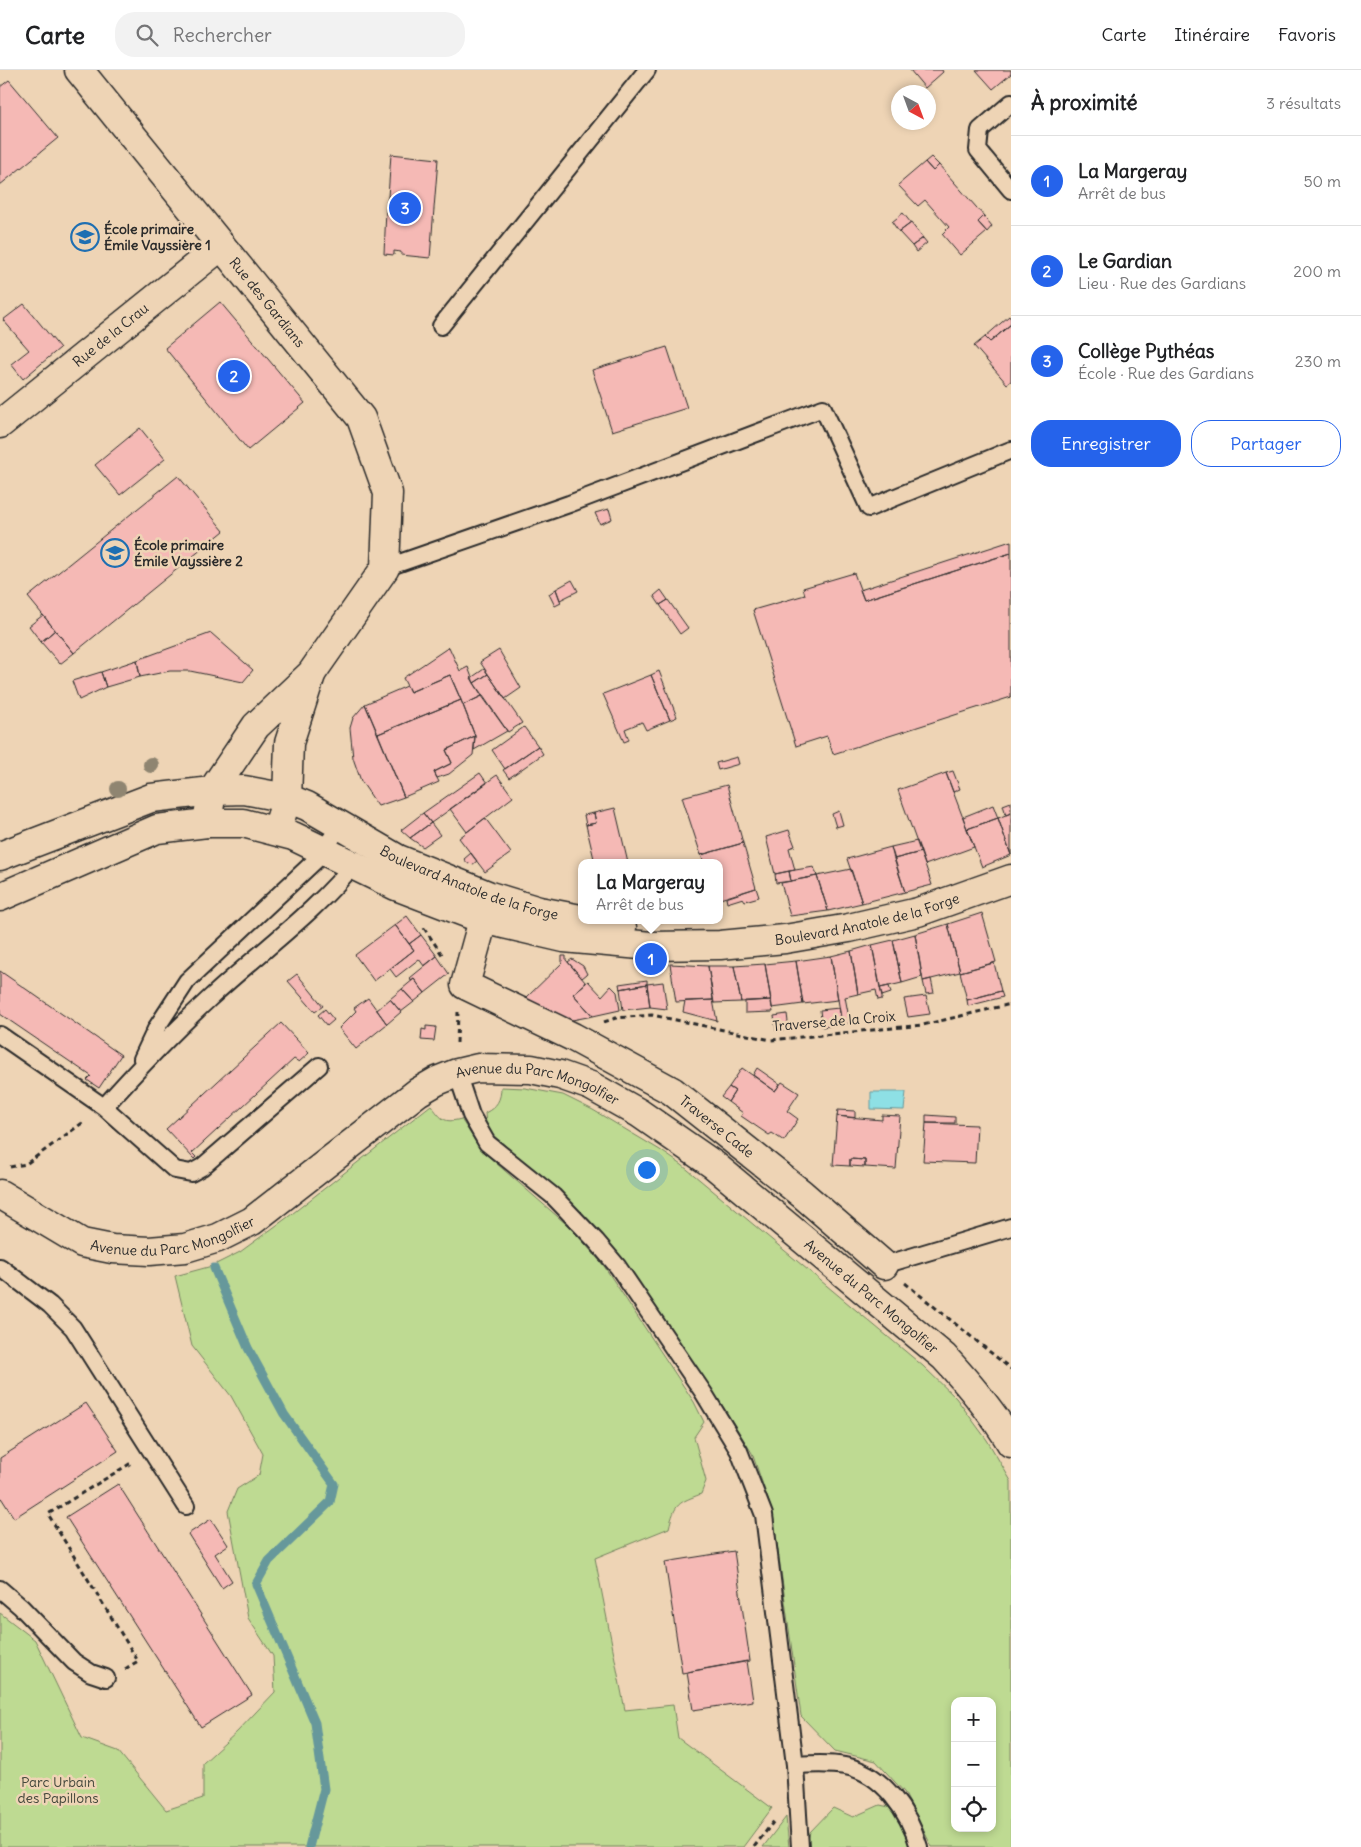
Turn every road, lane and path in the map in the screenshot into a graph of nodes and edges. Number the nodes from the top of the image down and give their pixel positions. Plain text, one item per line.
1 (79, 70) edge
2 (647, 70) edge
3 (1011, 103) edge
4 (1011, 190) edge
5 (222, 246) junction
6 (441, 326) dead end
7 (0, 424) edge
8 (1011, 450) edge
9 (385, 568) junction
10 (311, 674) junction
11 (212, 791) junction
12 (287, 798) junction
13 (206, 823) junction
14 (341, 825) junction
15 (277, 830) junction
16 (370, 842) junction
17 (325, 850) junction
18 (0, 856) edge
19 (352, 865) junction
20 (1011, 879) edge
21 (0, 897) edge
22 (486, 908) junction
23 (420, 923) dead end
24 (465, 985) junction
25 (1011, 1004) edge
26 (0, 1035) edge
27 (573, 1037) junction
28 (318, 1066) dead end
29 (137, 1070) junction
30 (457, 1073) junction
31 (104, 1107) junction
32 (9, 1167) dead end
33 (0, 1194) edge
34 (1011, 1227) edge
35 (884, 1265) junction
36 (0, 1267) edge
37 (1011, 1369) edge
38 (1011, 1443) edge
39 (131, 1463) dead end
40 (186, 1506) dead end
41 (0, 1588) edge
42 (123, 1671) dead end
43 (106, 1678) dead end
44 (795, 1764) junction
45 (800, 1847) edge
46 (919, 1847) edge

1 - 5 street, Rue des Gardians
2 - 6 lane
3 - 4 lane
5 - 7 street, Rue de la Crau
5 - 9 street, Rue des Gardians
8 - 9 lane
9 - 10 street
10 - 11 street
10 - 12 street
11 - 12 street, Boulevard Anatole de la Forge
11 - 13 street
11 - 18 street, Boulevard Anatole de la Forge
12 - 14 street, Boulevard Anatole de la Forge
12 - 15 street
13 - 15 street, Boulevard Anatole de la Forge
13 - 21 street, Boulevard Anatole de la Forge
14 - 16 street, Boulevard Anatole de la Forge
14 - 17 lane
15 - 17 street, Boulevard Anatole de la Forge
16 - 19 lane
16 - 22 street, Boulevard Anatole de la Forge
17 - 19 street, Boulevard Anatole de la Forge
17 - 29 lane
19 - 22 street, Boulevard Anatole de la Forge
19 - 29 lane
20 - 22 street, Boulevard Anatole de la Forge
22 - 24 street
23 - 24 path
24 - 27 street, Traverse Cade
25 - 27 path, Traverse de la Croix
26 - 31 lane
27 - 35 street, Traverse Cade
28 - 31 lane
29 - 31 lane
30 - 33 street, Avenue du Parc Mongolfier
30 - 38 street, Avenue du Parc Mongolfier
30 - 44 lane
31 - 32 path
34 - 35 lane
35 - 37 path
36 - 40 lane
39 - 42 path
41 - 43 lane
44 - 45 lane
44 - 46 lane

